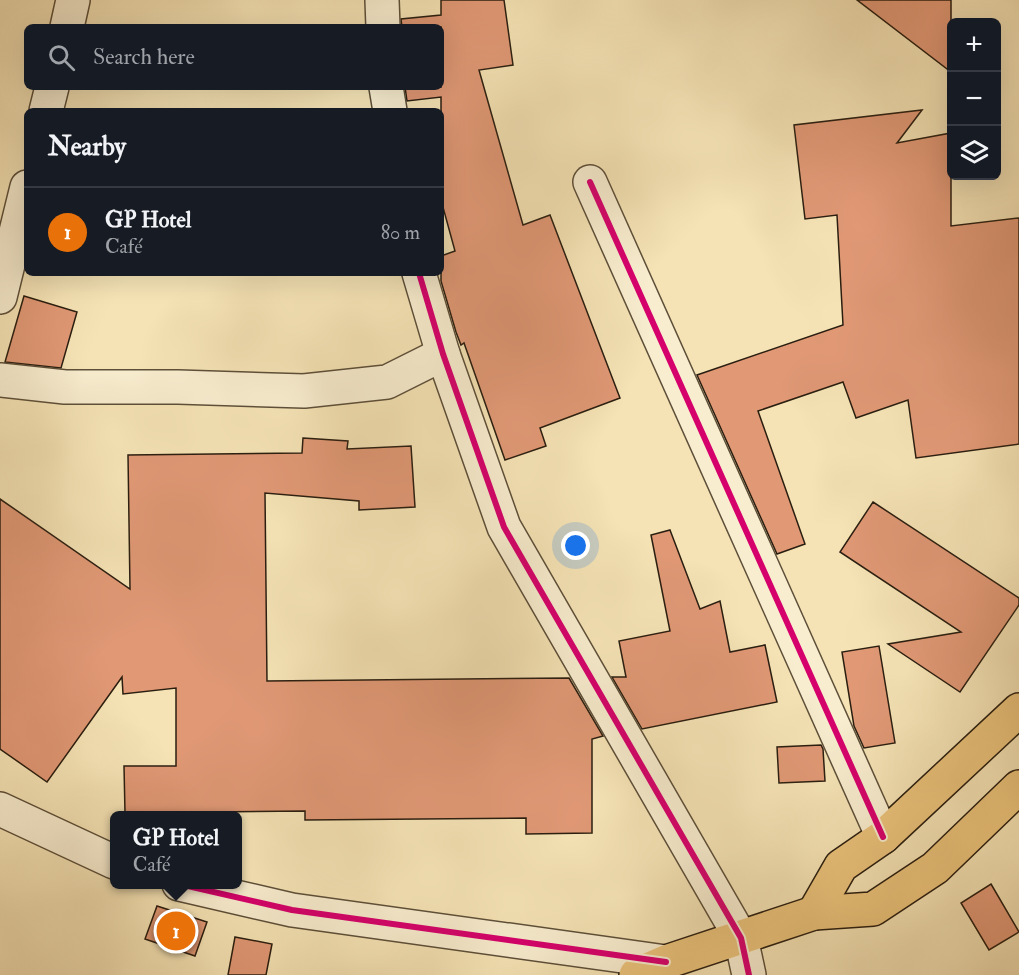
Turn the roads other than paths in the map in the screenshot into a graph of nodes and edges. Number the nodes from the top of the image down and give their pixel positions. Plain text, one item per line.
1 (73, 0) edge
2 (382, 0) edge
3 (68, 24) edge
4 (383, 24) edge
5 (51, 90) edge
6 (386, 90) edge
7 (47, 108) edge
8 (390, 108) edge
9 (590, 182) dead end
10 (24, 200) edge
11 (420, 276) edge
12 (0, 297) edge
13 (443, 354) junction
14 (0, 380) edge
15 (1019, 710) edge
16 (1019, 787) edge
17 (0, 809) edge
18 (883, 837) junction
19 (110, 860) edge
20 (197, 889) edge
21 (814, 913) junction
22 (741, 939) junction
23 (666, 962) junction
24 (636, 975) edge
25 (748, 975) edge

1 - 3 street
2 - 4 street
5 - 7 street
6 - 8 street
9 - 18 street
10 - 12 street
11 - 13 street
13 - 14 street
13 - 22 street
15 - 18 main road
16 - 21 main road
17 - 19 street
18 - 21 main road
20 - 23 street
21 - 22 main road
22 - 23 main road
22 - 25 street
23 - 24 main road

